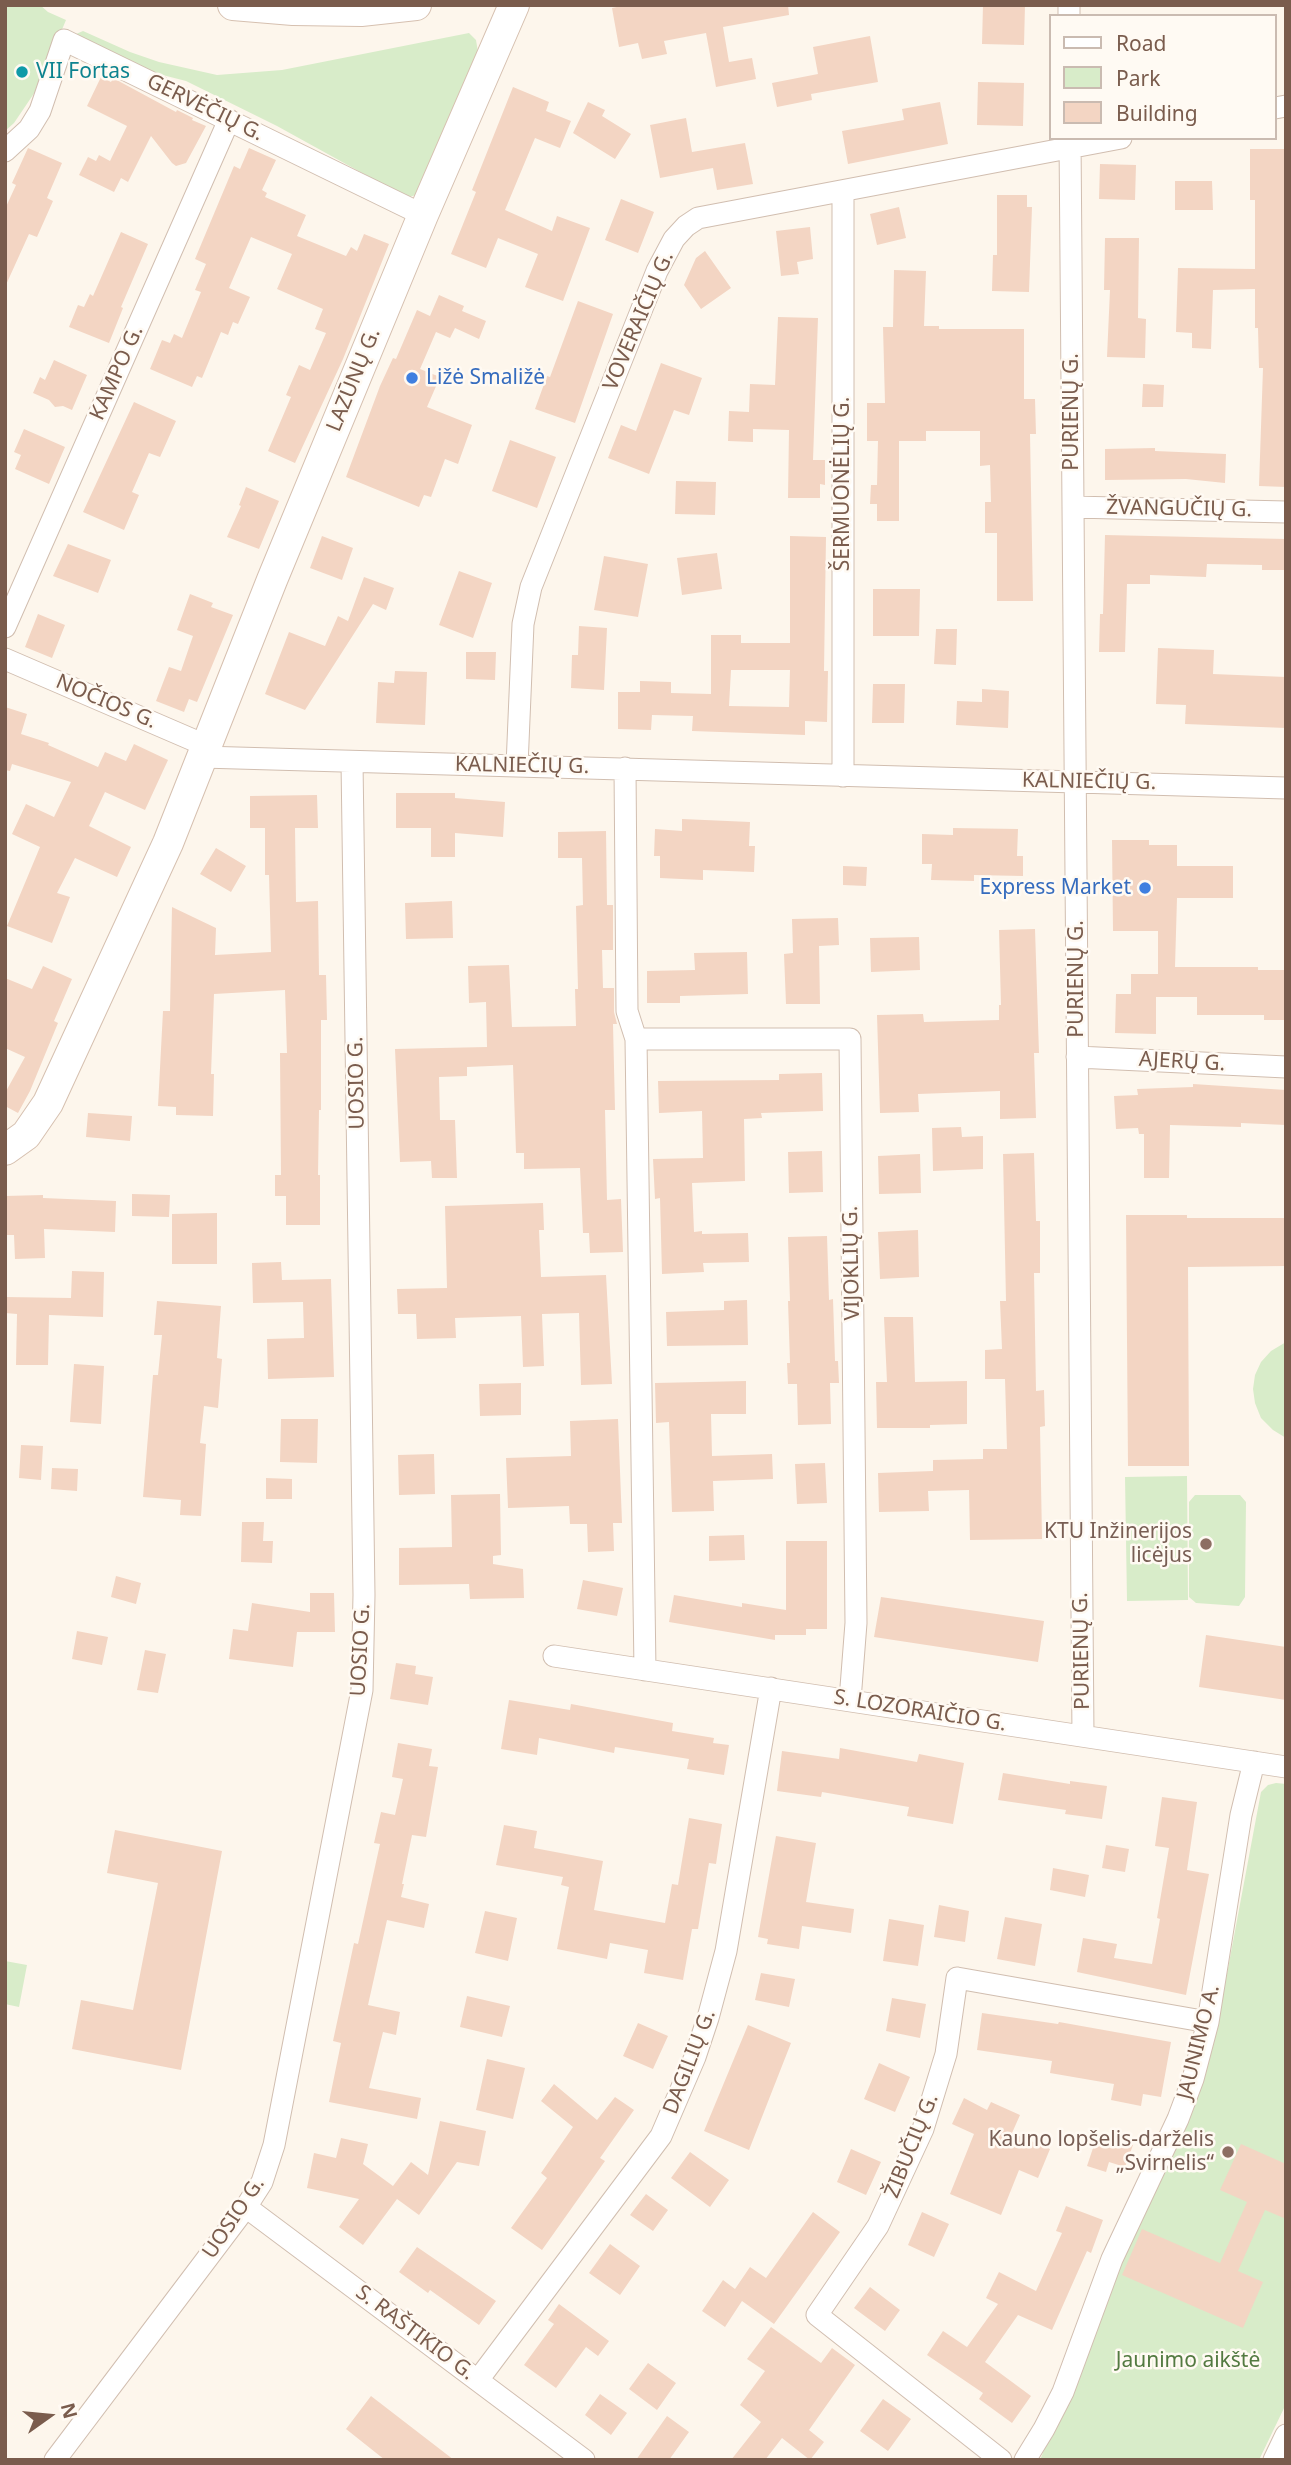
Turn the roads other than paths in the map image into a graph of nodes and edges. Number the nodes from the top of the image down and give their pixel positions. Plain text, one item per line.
1 (233, 5) edge
2 (416, 5) edge
3 (514, 5) edge
4 (229, 120) junction
5 (1101, 140) edge
6 (1070, 143) edge
7 (5, 151) edge
8 (843, 191) junction
9 (423, 215) junction
10 (1073, 506) junction
11 (1286, 512) edge
12 (5, 627) edge
13 (5, 659) edge
14 (204, 751) junction
15 (352, 762) junction
16 (517, 766) junction
17 (625, 768) junction
18 (843, 776) junction
19 (1075, 782) junction
20 (1286, 788) edge
21 (636, 1039) junction
22 (1077, 1057) junction
23 (1286, 1067) edge
24 (5, 1150) edge
25 (554, 1656) dead end
26 (645, 1670) junction
27 (771, 1688) junction
28 (850, 1700) junction
29 (1083, 1736) junction
30 (1254, 1762) junction
31 (1286, 1767) edge
32 (1208, 2022) junction
33 (246, 2207) junction
34 (478, 2379) junction
35 (1286, 2435) edge
36 (55, 2460) edge
37 (584, 2460) edge
38 (1000, 2460) edge
39 (1024, 2460) edge
40 (1274, 2460) edge

1 - 2 street
3 - 9 street, LAZŪNŲ G.
4 - 7 street, GERVĖČIŲ G.
4 - 9 street, GERVĖČIŲ G.
4 - 12 street, KAMPO G.
5 - 6 street, VOVERAIČIŲ G.
6 - 8 street, VOVERAIČIŲ G.
6 - 10 street, PURIENŲ G.
8 - 16 street, VOVERAIČIŲ G.
8 - 18 street, ŠERMUONĖLIŲ G.
9 - 14 street, LAZŪNŲ G.
10 - 11 street, ŽVANGUČIŲ G.
10 - 19 street, PURIENŲ G.
13 - 14 street, NOČIOS G.
14 - 15 street, KALNIEČIŲ G.
14 - 24 street
15 - 16 street, KALNIEČIŲ G.
15 - 33 street, UOSIO G.
16 - 17 street, KALNIEČIŲ G.
17 - 18 street, KALNIEČIŲ G.
17 - 21 street
18 - 19 street, KALNIEČIŲ G.
19 - 20 street, KALNIEČIŲ G.
19 - 22 street, PURIENŲ G.
21 - 26 street
21 - 28 street, VIJOKLIŲ G.
22 - 23 street, AJERŲ G.
22 - 29 street, PURIENŲ G.
25 - 26 street, S. LOZORAIČIO G.
26 - 27 street, S. LOZORAIČIO G.
27 - 28 street, S. LOZORAIČIO G.
27 - 34 street, DAGILIŲ G.
28 - 29 street, S. LOZORAIČIO G.
29 - 30 street, S. LOZORAIČIO G.
30 - 31 street, S. LOZORAIČIO G.
30 - 32 street, JAUNIMO A.
32 - 38 street, ŽIBUČIŲ G.
32 - 39 street, JAUNIMO A.
33 - 34 street, S. RAŠTIKIO G.
33 - 36 street, UOSIO G.
34 - 37 street, S. RAŠTIKIO G.
35 - 40 street

